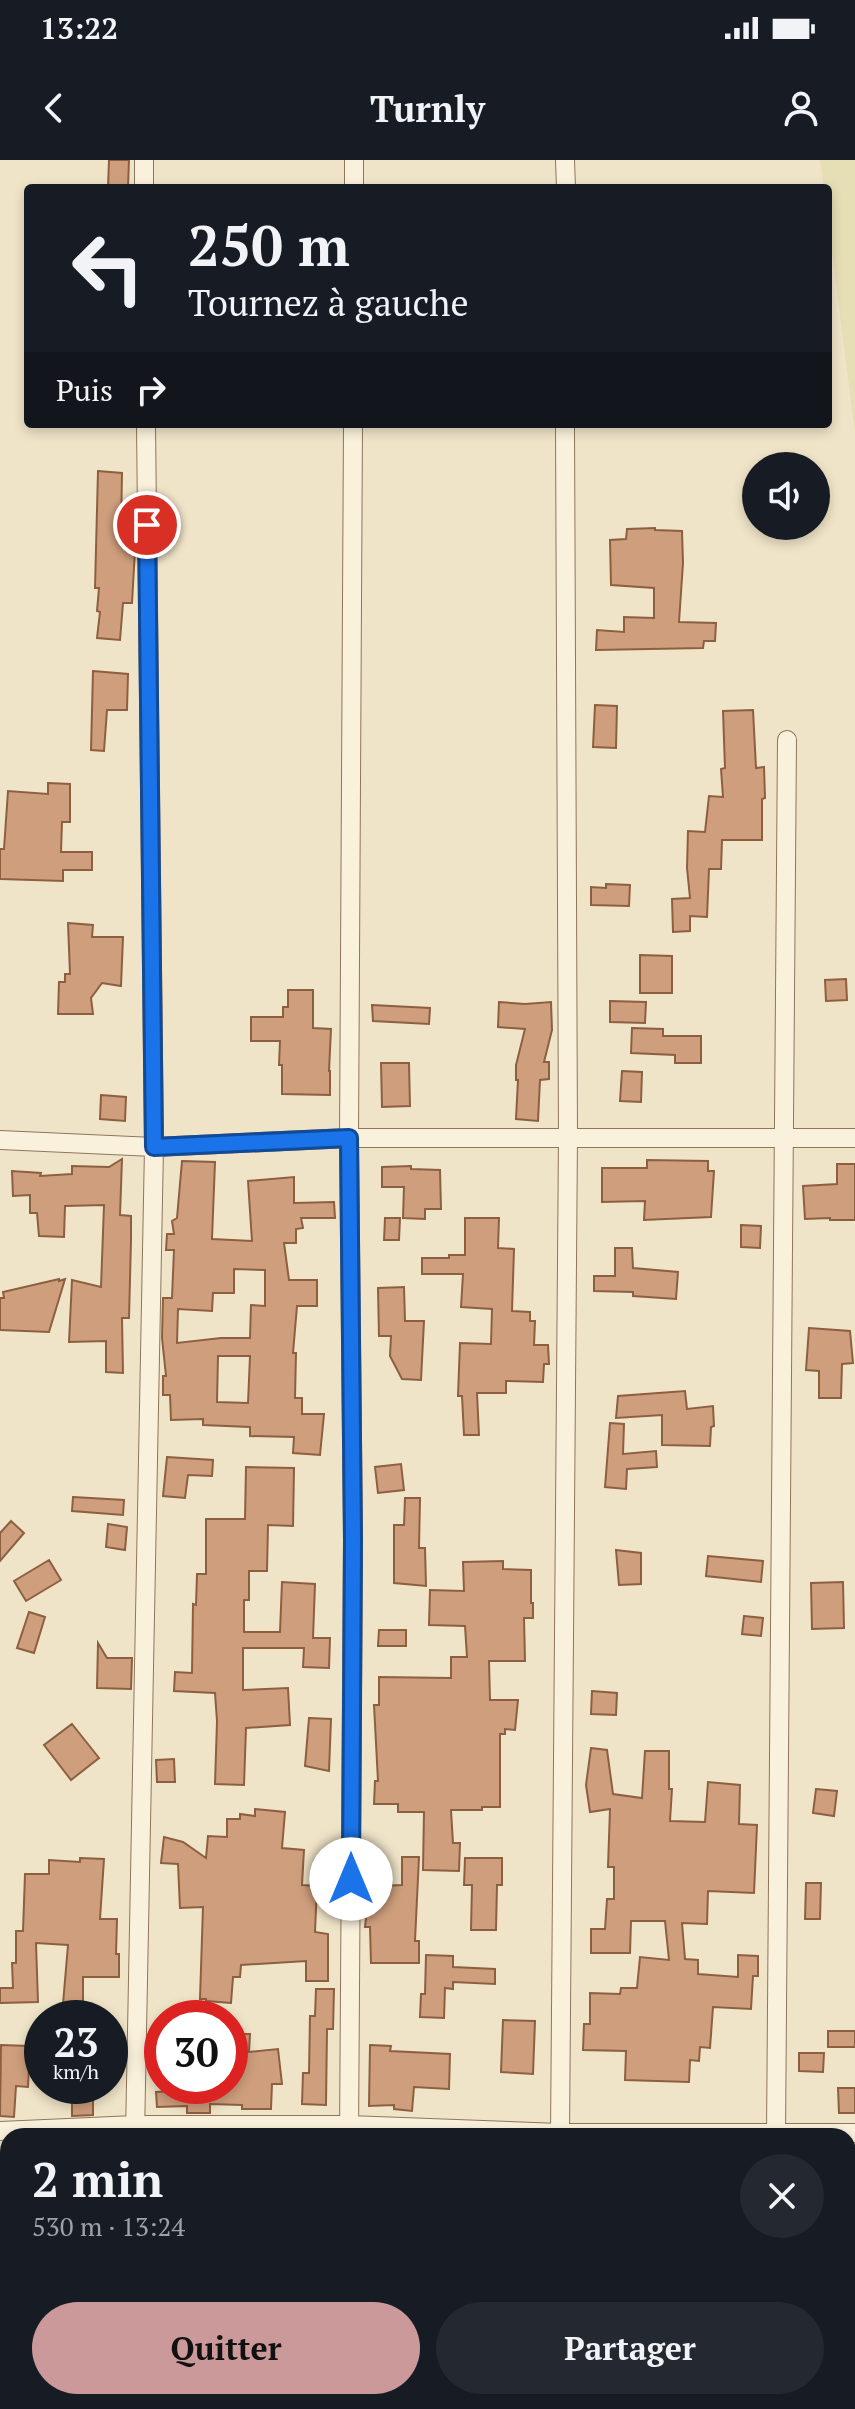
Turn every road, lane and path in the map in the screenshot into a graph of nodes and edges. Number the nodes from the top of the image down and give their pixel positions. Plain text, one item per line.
1 (144, 160) edge
2 (354, 160) edge
3 (565, 160) edge
4 (144, 184) edge
5 (354, 184) edge
6 (566, 184) edge
7 (146, 428) edge
8 (353, 428) edge
9 (565, 428) edge
10 (787, 740) dead end
11 (568, 1137) junction
12 (783, 1137) junction
13 (349, 1138) junction
14 (855, 1138) edge
15 (0, 1140) edge
16 (154, 1147) junction
17 (135, 2128) edge
18 (349, 2128) edge
19 (560, 2128) edge
20 (776, 2128) edge

1 - 4 street
2 - 5 street
3 - 6 street
7 - 16 street
8 - 13 street
9 - 11 street
10 - 12 street
11 - 12 street
11 - 13 street
11 - 19 street
12 - 14 street
12 - 20 street
13 - 16 street
13 - 18 street
15 - 16 street
16 - 17 street

